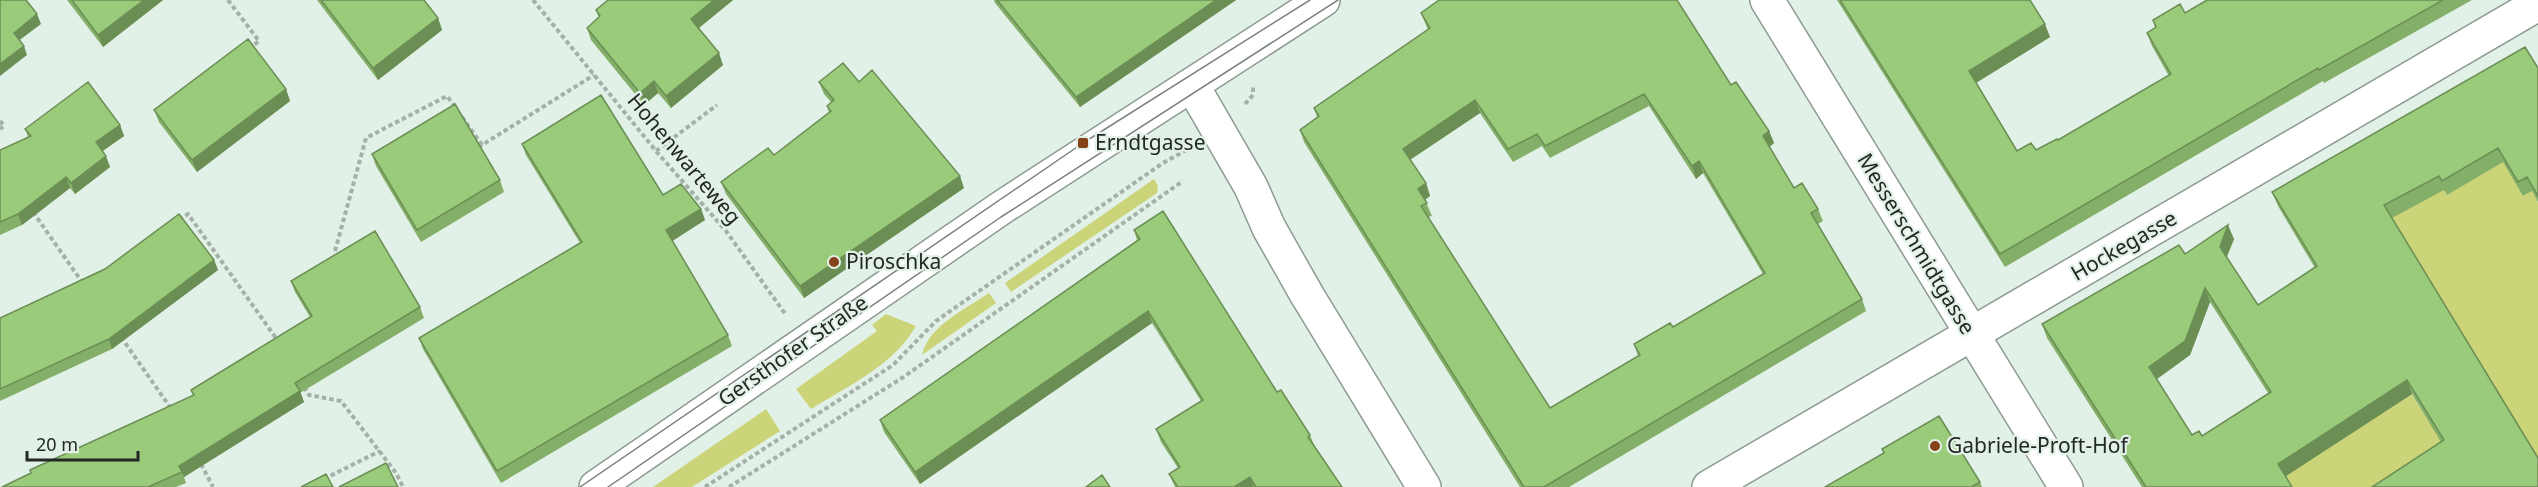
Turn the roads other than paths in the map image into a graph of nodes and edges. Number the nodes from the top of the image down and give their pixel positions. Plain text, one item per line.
1 (1323, 0) edge
2 (1767, 0) edge
3 (2538, 4) edge
4 (1192, 85) junction
5 (1972, 336) junction
6 (596, 487) edge
7 (1425, 487) edge
8 (1709, 487) edge
9 (2066, 487) edge

1 - 4 street, Gersthofer Straße
2 - 5 street, Messerschmidtgasse
3 - 5 street, Hockegasse
4 - 6 street, Gersthofer Straße
4 - 7 street
5 - 8 street, Hockegasse
5 - 9 street, Messerschmidtgasse

